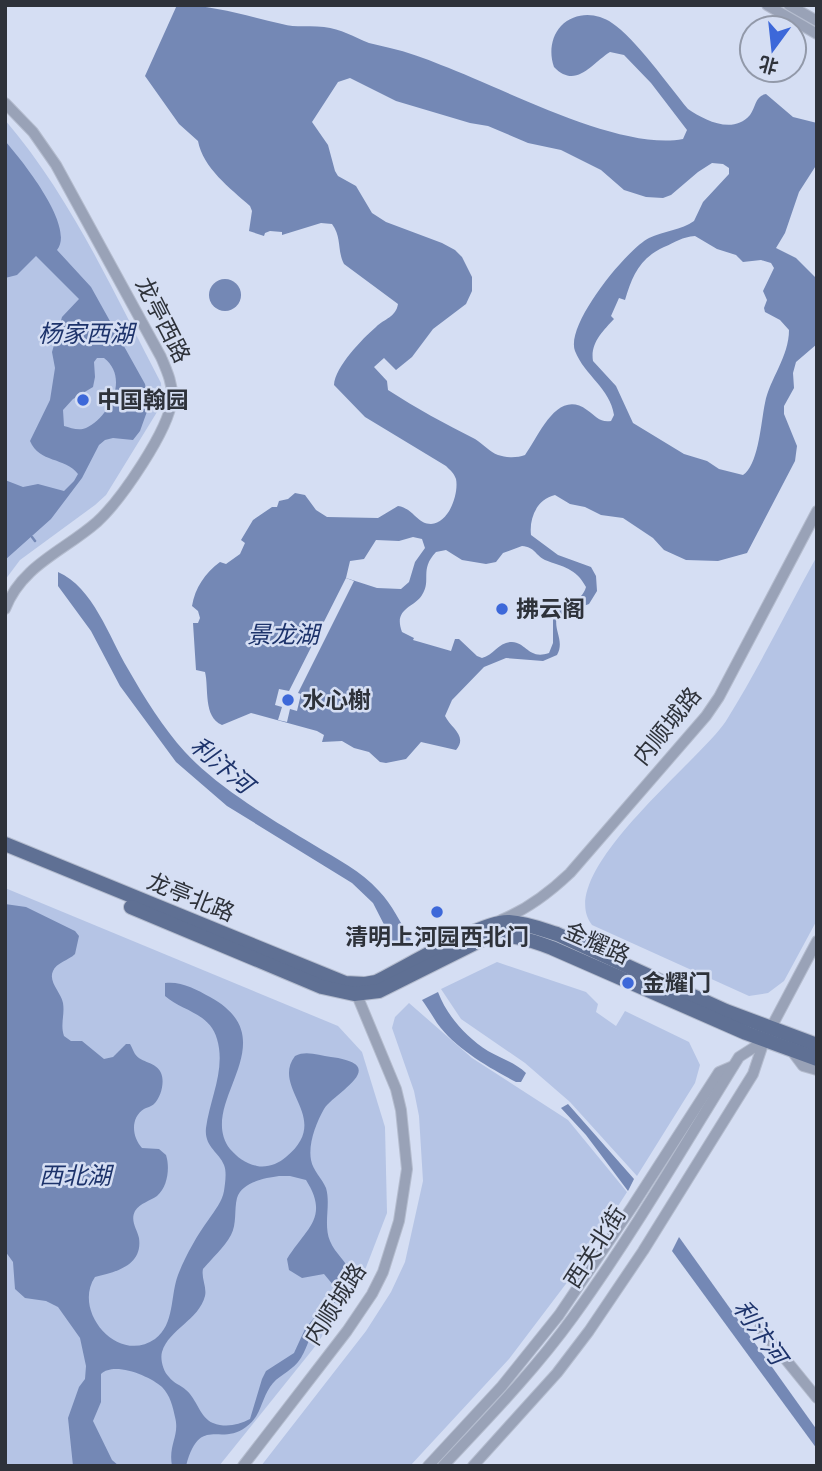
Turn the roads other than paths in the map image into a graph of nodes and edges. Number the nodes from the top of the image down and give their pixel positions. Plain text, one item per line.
1 (767, 5) edge
2 (789, 5) edge
3 (817, 21) edge
4 (817, 34) edge
5 (5, 103) edge
6 (817, 511) edge
7 (5, 609) edge
8 (5, 844) edge
9 (5, 855) edge
10 (495, 923) junction
11 (817, 941) edge
12 (357, 988) junction
13 (767, 1035) junction
14 (817, 1045) edge
15 (791, 1051) junction
16 (817, 1059) edge
17 (733, 1066) junction
18 (817, 1070) edge
19 (760, 1328) dead end
20 (817, 1398) edge
21 (243, 1466) edge
22 (428, 1466) edge
23 (443, 1466) edge
24 (473, 1466) edge

1 - 4 street
2 - 3 street
5 - 7 street, 龙亭西路
6 - 10 street, 内顺城路
8 - 12 main road, 龙亭北路
9 - 12 main road, 龙亭北路
10 - 12 main road
10 - 13 main road, 金耀路
11 - 13 street, 西关北街
12 - 13 main road, 金耀路
12 - 21 street, 内顺城路
13 - 14 main road, 金耀路
13 - 15 main road, 金耀路
13 - 17 street, 西关北街
13 - 24 street, 西关北街
15 - 16 main road, 金耀路
15 - 18 street
17 - 22 street
17 - 23 street, 西关北街
19 - 20 street

